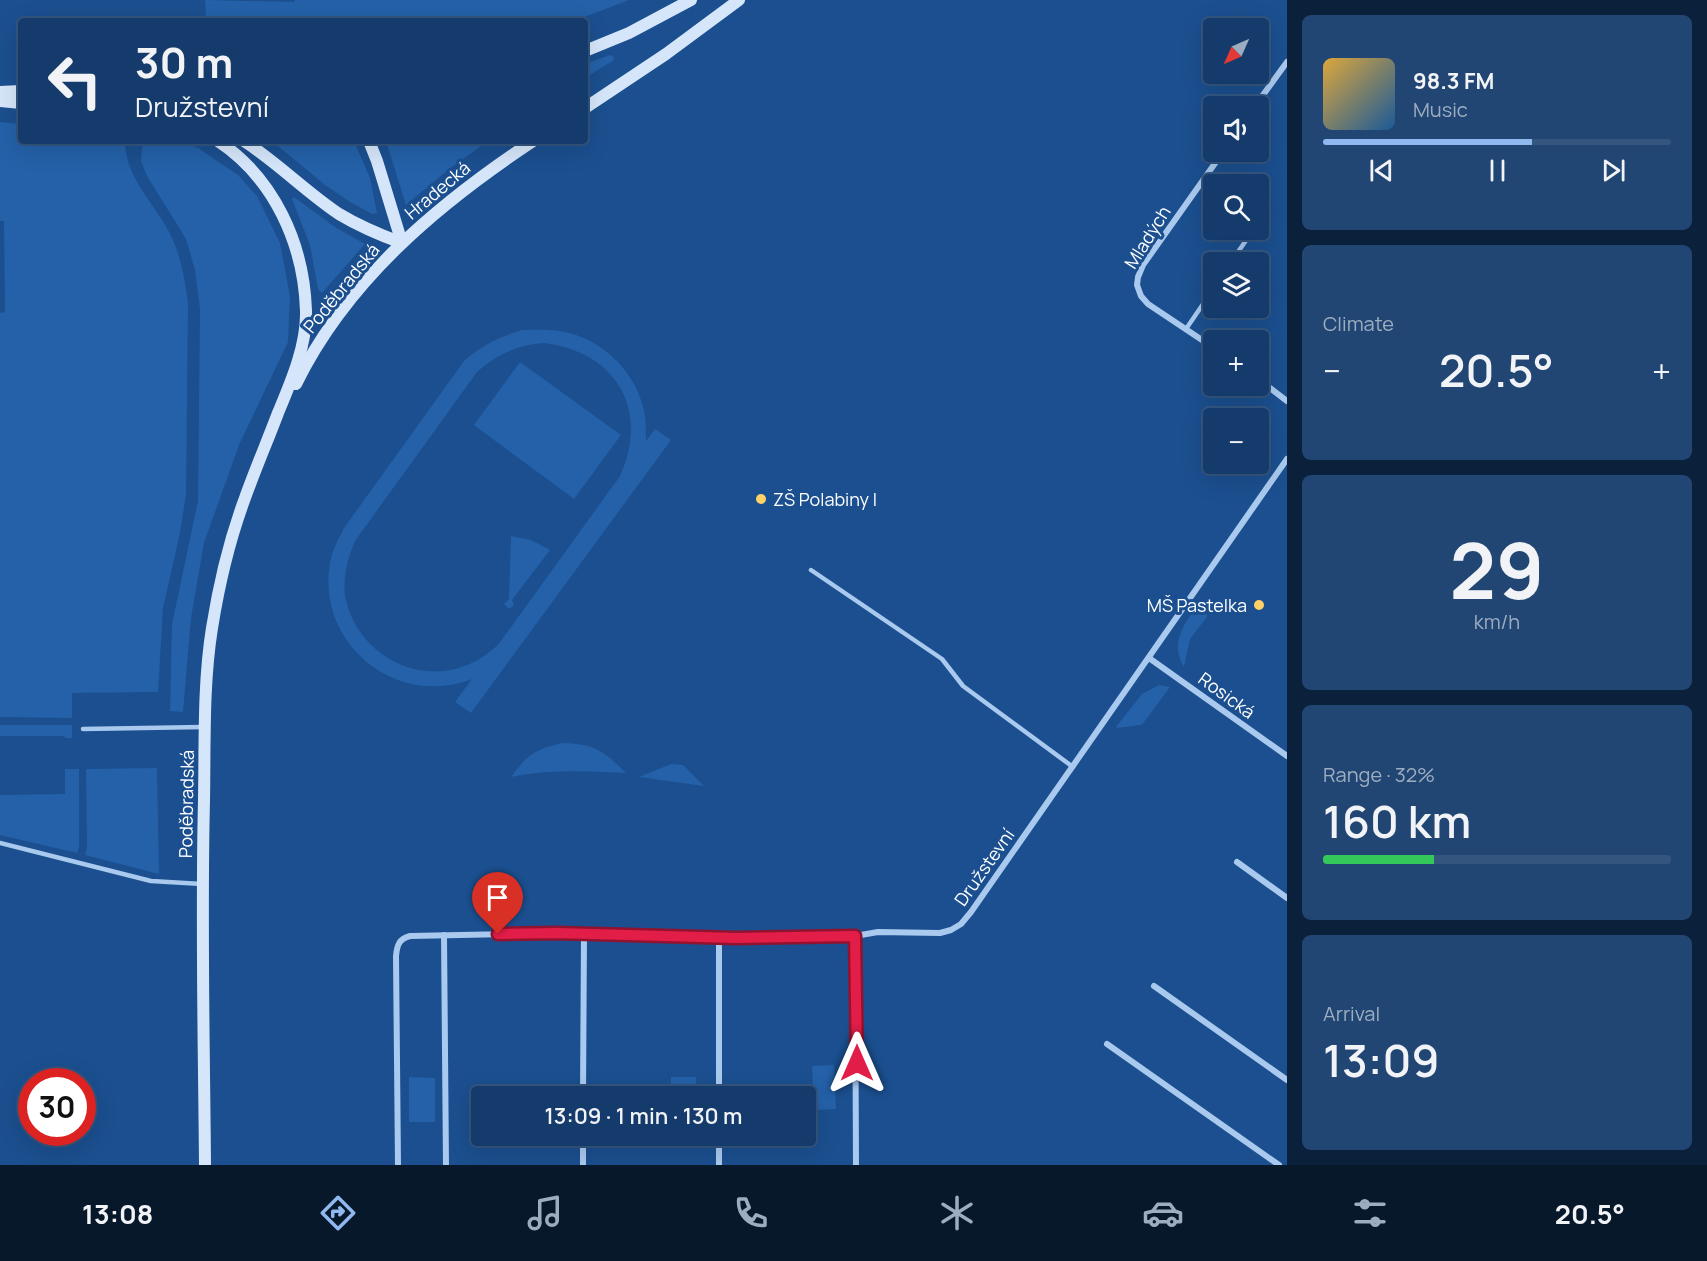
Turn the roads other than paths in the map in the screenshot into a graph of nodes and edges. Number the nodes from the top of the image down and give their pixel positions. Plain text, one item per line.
1 (691, 0) edge
2 (739, 0) edge
3 (588, 50) edge
4 (1287, 62) edge
5 (18, 91) edge
6 (0, 92) edge
7 (1263, 96) edge
8 (0, 100) edge
9 (18, 103) edge
10 (588, 106) edge
11 (222, 144) edge
12 (248, 144) edge
13 (370, 144) edge
14 (528, 144) edge
15 (1216, 162) edge
16 (402, 243) junction
17 (1203, 304) edge
18 (1186, 330) junction
19 (1203, 341) edge
20 (1269, 387) edge
21 (1287, 401) edge
22 (262, 453) junction
23 (1287, 459) edge
24 (811, 570) dead end
25 (1149, 658) junction
26 (205, 727) junction
27 (83, 729) dead end
28 (1287, 756) edge
29 (1073, 767) junction
30 (0, 843) edge
31 (1237, 862) dead end
32 (202, 884) junction
33 (1287, 898) edge
34 (584, 934) junction
35 (444, 935) junction
36 (855, 936) junction
37 (719, 938) junction
38 (1154, 986) dead end
39 (1107, 1044) dead end
40 (1287, 1080) edge
41 (583, 1086) edge
42 (719, 1086) edge
43 (583, 1146) edge
44 (719, 1146) edge
45 (205, 1165) edge
46 (398, 1165) edge
47 (446, 1165) edge
48 (582, 1165) edge
49 (719, 1165) edge
50 (856, 1165) edge
51 (1279, 1165) edge

1 - 3 street
2 - 10 street
4 - 7 street
5 - 6 street
8 - 9 street
11 - 22 street, Poděbradská
12 - 16 street, Hradecká
13 - 16 street, Poděbradská
14 - 16 street, Hradecká
15 - 18 street, Mladých
16 - 22 street, Poděbradská
17 - 18 lane
18 - 19 street, Mladých
20 - 21 street
22 - 26 street, Poděbradská
23 - 25 street
24 - 29 lane
25 - 28 street, Rosická
25 - 29 street, Družstevní
26 - 27 lane
26 - 32 street, Poděbradská
29 - 36 street, Družstevní
30 - 32 lane
31 - 33 street
32 - 45 street, Poděbradská
34 - 35 street, Družstevní
34 - 37 street, Družstevní
34 - 41 street
35 - 46 street, Družstevní
35 - 47 street
36 - 37 street, Družstevní
36 - 50 street
37 - 42 street
38 - 40 street
39 - 51 street
43 - 48 street
44 - 49 street

